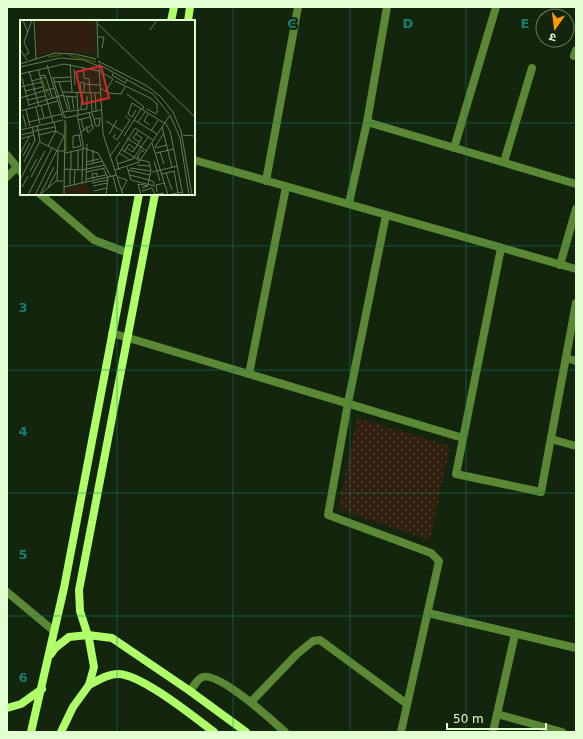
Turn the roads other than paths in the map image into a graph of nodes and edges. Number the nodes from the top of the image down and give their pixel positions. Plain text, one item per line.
1 (174, 7) edge
2 (190, 7) edge
3 (298, 7) edge
4 (387, 7) edge
5 (496, 7) edge
6 (171, 20) edge
7 (188, 20) edge
8 (532, 68) dead end
9 (367, 122) junction
10 (454, 148) junction
11 (7, 155) edge
12 (195, 160) edge
13 (504, 162) junction
14 (19, 169) edge
15 (7, 177) edge
16 (266, 181) junction
17 (576, 184) edge
18 (286, 187) junction
19 (41, 195) edge
20 (139, 195) edge
21 (155, 195) edge
22 (348, 204) junction
23 (576, 209) edge
24 (386, 215) junction
25 (501, 248) junction
26 (128, 253) junction
27 (560, 265) junction
28 (576, 269) edge
29 (576, 303) edge
30 (112, 333) junction
31 (127, 337) junction
32 (566, 358) junction
33 (576, 361) edge
34 (249, 374) junction
35 (348, 403) junction
36 (463, 438) junction
37 (551, 439) junction
38 (576, 446) edge
39 (7, 592) edge
40 (428, 614) junction
41 (54, 631) junction
42 (515, 634) junction
43 (88, 635) junction
44 (576, 648) edge
45 (48, 658) junction
46 (89, 685) junction
47 (42, 690) junction
48 (190, 691) junction
49 (250, 702) junction
50 (407, 704) junction
51 (7, 708) edge
52 (497, 714) junction
53 (31, 732) edge
54 (61, 732) edge
55 (214, 732) edge
56 (246, 732) edge
57 (285, 732) edge
58 (400, 732) edge
59 (493, 732) edge
60 (562, 732) edge

1 - 6 street
2 - 7 street
3 - 16 street
4 - 9 street
5 - 10 street
8 - 13 street
9 - 10 street
9 - 22 street
10 - 13 street
11 - 14 street
12 - 16 street
13 - 17 street
14 - 15 street
16 - 18 street
18 - 22 street
18 - 34 street
19 - 26 street
20 - 26 street
21 - 31 street
22 - 24 street
23 - 27 street
24 - 25 street
24 - 35 street
25 - 27 street
25 - 36 street
26 - 30 street
27 - 28 street
29 - 32 street
30 - 31 street
30 - 41 street
31 - 34 street
31 - 43 street
32 - 33 street
32 - 37 street
34 - 35 street
35 - 36 street
35 - 40 street
36 - 37 street
37 - 38 street
39 - 41 street
40 - 42 street
40 - 50 street
41 - 45 street
42 - 44 street
42 - 52 street
43 - 45 street
43 - 46 street
43 - 48 street
45 - 47 street
46 - 54 street
46 - 55 street
47 - 51 street
47 - 53 street
48 - 49 street
48 - 56 street
49 - 50 street
49 - 57 street
50 - 58 street
52 - 59 street
52 - 60 street

